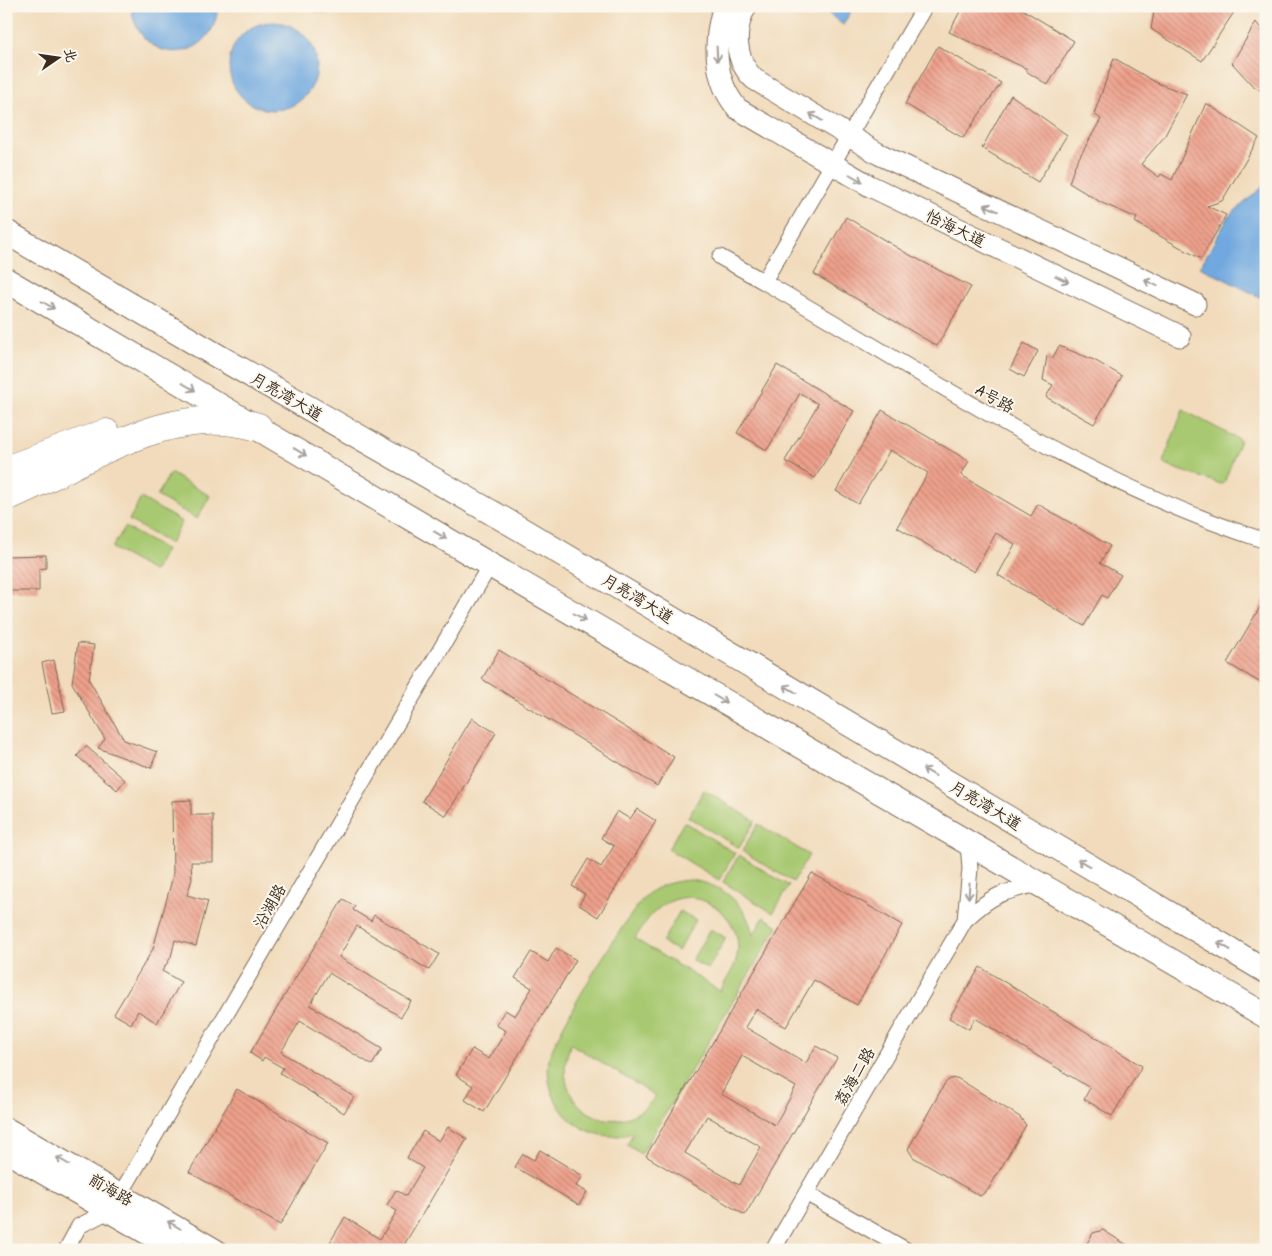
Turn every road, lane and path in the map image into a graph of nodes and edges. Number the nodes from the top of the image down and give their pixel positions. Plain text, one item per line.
1 (925, 6) edge
2 (738, 8) edge
3 (848, 137) junction
4 (832, 164) junction
5 (6, 232) edge
6 (720, 257) dead end
7 (6, 280) edge
8 (764, 281) junction
9 (1195, 304) dead end
10 (1180, 336) dead end
11 (188, 422) junction
12 (258, 427) junction
13 (6, 470) edge
14 (6, 498) edge
15 (1266, 542) edge
16 (490, 565) junction
17 (968, 843) junction
18 (1039, 884) junction
19 (965, 920) junction
20 (1266, 971) edge
21 (1266, 1016) edge
22 (6, 1128) edge
23 (6, 1152) edge
24 (806, 1193) junction
25 (115, 1203) junction
26 (66, 1250) edge
27 (175, 1250) edge
28 (216, 1250) edge
29 (773, 1250) edge
30 (906, 1250) edge

1 - 3 street
3 -> 2 main road, 怡海大道
2 -> 4 main road, 怡海大道
3 - 4 street
9 -> 3 main road, 怡海大道
4 - 8 street
4 -> 10 main road, 怡海大道
20 -> 5 main road, 月亮湾大道
6 - 8 street, A号路
7 -> 12 main road
8 - 15 street, A号路
11 - 12 highway
11 - 13 highway
11 - 14 highway
12 -> 16 main road
16 -> 17 main road
16 - 25 street, 沿湖路
17 - 18 main road
17 -> 19 street, 荔海二路
18 - 19 street, 荔海二路
18 - 21 main road
19 - 24 street, 荔海二路
25 -> 22 main road, 前海路
23 - 25 main road, 前海路
24 - 29 street, 荔海二路
24 - 30 street
25 - 26 street
25 - 27 main road, 前海路
28 -> 25 main road, 前海路

